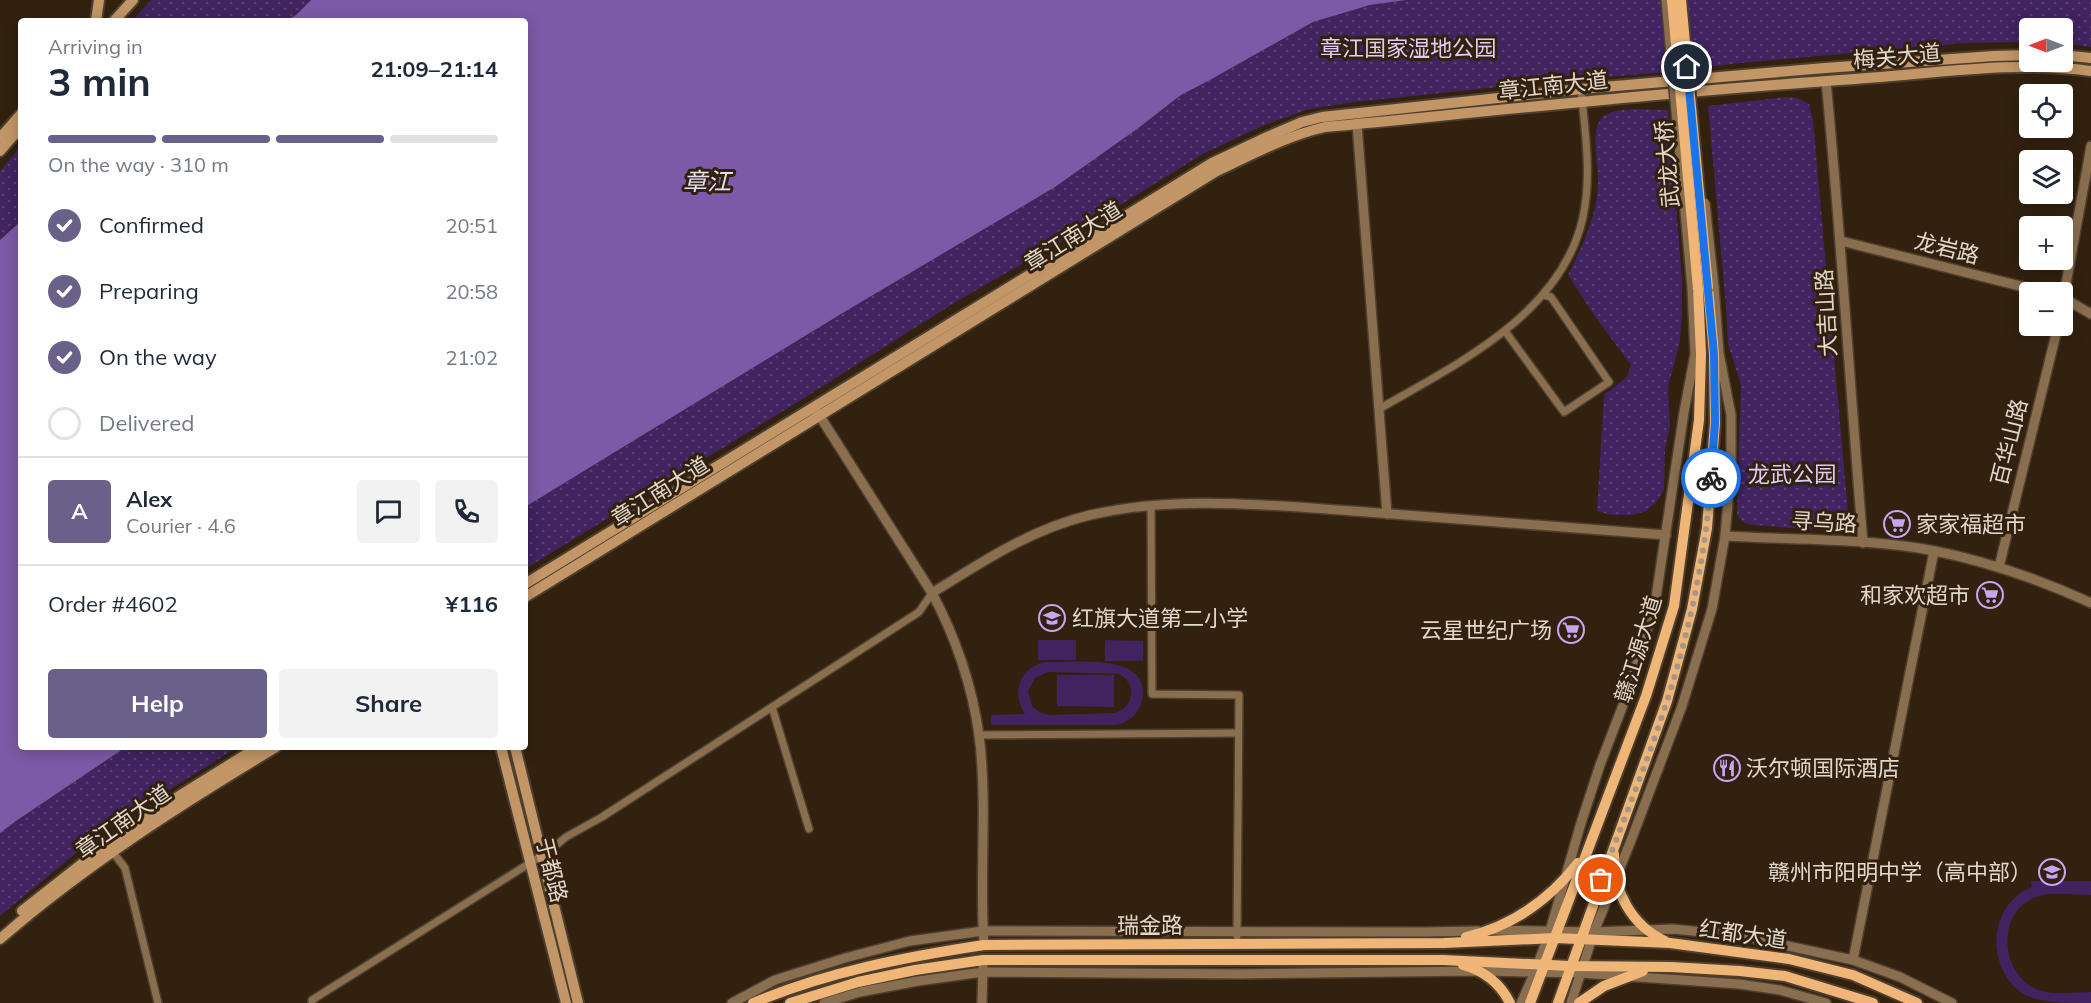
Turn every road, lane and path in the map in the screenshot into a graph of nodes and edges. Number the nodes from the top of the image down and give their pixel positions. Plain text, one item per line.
1 (99, 0) edge
2 (133, 0) edge
3 (1666, 0) edge
4 (1672, 0) edge
5 (1683, 0) edge
6 (96, 18) edge
7 (117, 18) edge
8 (2019, 55) edge
9 (2073, 56) edge
10 (2091, 58) edge
11 (2091, 71) edge
12 (1826, 81) junction
13 (1705, 84) junction
14 (1581, 89) junction
15 (1582, 101) junction
16 (18, 117) edge
17 (1358, 124) junction
18 (18, 130) edge
19 (0, 138) edge
20 (2091, 146) edge
21 (0, 151) edge
22 (1841, 241) junction
23 (2066, 282) edge
24 (2019, 286) edge
25 (1703, 288) junction
26 (1543, 295) junction
27 (2073, 305) edge
28 (2091, 314) edge
29 (1504, 331) junction
30 (2056, 336) edge
31 (817, 410) junction
32 (1379, 410) junction
33 (1151, 506) junction
34 (1387, 514) junction
35 (1666, 535) junction
36 (1725, 536) junction
37 (1863, 543) junction
38 (1934, 551) junction
39 (1999, 567) junction
40 (528, 582) edge
41 (932, 593) junction
42 (528, 595) edge
43 (2091, 603) edge
44 (772, 707) junction
45 (1238, 733) junction
46 (978, 735) junction
47 (253, 750) edge
48 (271, 750) edge
49 (502, 750) edge
50 (516, 750) edge
51 (809, 829) dead end
52 (1615, 842) junction
53 (112, 850) junction
54 (1586, 850) junction
55 (541, 856) junction
56 (530, 863) junction
57 (1566, 878) junction
58 (1615, 878) junction
59 (0, 929) edge
60 (1489, 930) junction
61 (1647, 930) junction
62 (983, 931) junction
63 (1237, 932) junction
64 (1553, 935) junction
65 (1587, 936) junction
66 (0, 939) edge
67 (1444, 943) junction
68 (1670, 943) junction
69 (984, 945) junction
70 (1237, 945) junction
71 (983, 960) junction
72 (1443, 960) junction
73 (1853, 960) junction
74 (1671, 967) junction
75 (1540, 968) junction
76 (1569, 970) junction
77 (1581, 970) junction
78 (1481, 971) junction
79 (983, 972) junction
80 (1623, 977) junction
81 (158, 1003) edge
82 (312, 1003) edge
83 (566, 1003) edge
84 (578, 1003) edge
85 (732, 1003) edge
86 (753, 1003) edge
87 (790, 1003) edge
88 (824, 1003) edge
89 (982, 1003) edge
90 (1510, 1003) edge
91 (1521, 1003) edge
92 (1530, 1003) edge
93 (1557, 1003) edge
94 (1571, 1003) edge
95 (1580, 1003) edge
96 (1826, 1003) edge
97 (1873, 1003) edge
98 (1917, 1003) edge
99 (1952, 1003) edge

1 - 6 main road
2 - 7 main road
3 - 25 street, bridge
4 - 25 main road, 武龙大桥, bridge
5 - 25 main road, 武龙大桥, bridge
8 - 13 main road, 梅关大道
9 - 10 main road
11 - 12 main road, 梅关大道
12 - 13 main road, 梅关大道
12 - 22 street, 大吉山路
13 - 14 main road, 章江南大道
13 - 15 main road, 章江南大道
14 - 15 street
14 - 31 main road, 章江南大道
15 - 17 main road, 章江南大道
15 - 26 street
16 - 19 main road
17 - 31 main road, 章江南大道
17 - 32 street
18 - 21 main road
20 - 23 street
22 - 24 street, 龙岩路
22 - 37 street, 大吉山路
25 - 35 street
25 - 36 street
25 - 52 main road, 赣江源大道
25 - 54 main road, 赣江源大道
26 - 29 street
26 - 29 street
27 - 28 street
29 - 32 street
30 - 39 street, 百华山路
31 - 40 main road, 章江南大道
31 - 41 street
31 - 42 main road, 章江南大道
32 - 34 street
33 - 34 street
33 - 41 street
33 - 45 street
34 - 35 street
35 - 57 street
36 - 37 street, 寻乌路
36 - 58 street
37 - 38 street, 寻乌路
38 - 39 street, 寻乌路
38 - 73 street
39 - 43 street, 寻乌路
41 - 44 street
41 - 46 street
44 - 51 street
44 - 55 street
45 - 46 street
45 - 63 street
46 - 62 street
47 - 59 main road, 章江南大道
48 - 53 main road, 章江南大道
49 - 56 main road, 于都路
50 - 55 main road, 于都路
52 - 58 main road
52 - 65 main road, 赣江源大道
53 - 66 main road, 章江南大道
53 - 81 street
54 - 57 main road
54 - 64 main road, 赣江源大道
55 - 56 street
55 - 84 main road, 于都路
56 - 82 street
56 - 83 main road, 于都路
57 - 60 main road
57 - 64 street
58 - 61 main road
58 - 65 street
60 - 63 street
60 - 64 street
60 - 67 main road
61 - 65 street
61 - 68 main road
61 - 73 street
62 - 63 street
62 - 69 street
62 - 85 street
63 - 70 street
64 - 65 main road, 红都大道
64 - 67 main road, 瑞金路
64 - 75 main road, 赣江源大道
65 - 68 main road, 红都大道
65 - 76 main road, 赣江源大道
65 - 77 street
67 - 70 main road, 瑞金路
68 - 98 main road, 红都大道
69 - 70 main road, 瑞金路
69 - 86 main road, 瑞金路
71 - 72 main road, 瑞金路
71 - 79 street
71 - 87 main road, 瑞金路
72 - 75 main road, 瑞金路
72 - 78 main road
73 - 99 street
74 - 77 main road, 红都大道
74 - 80 main road
74 - 97 main road, 红都大道
75 - 76 main road, 红都大道
75 - 78 street
75 - 91 street
75 - 92 main road, 赣江源大道
76 - 77 main road, 红都大道
76 - 93 main road, 赣江源大道
77 - 80 street
77 - 94 street
78 - 79 street
78 - 90 main road
79 - 88 street
79 - 89 street
80 - 95 main road
80 - 96 street

